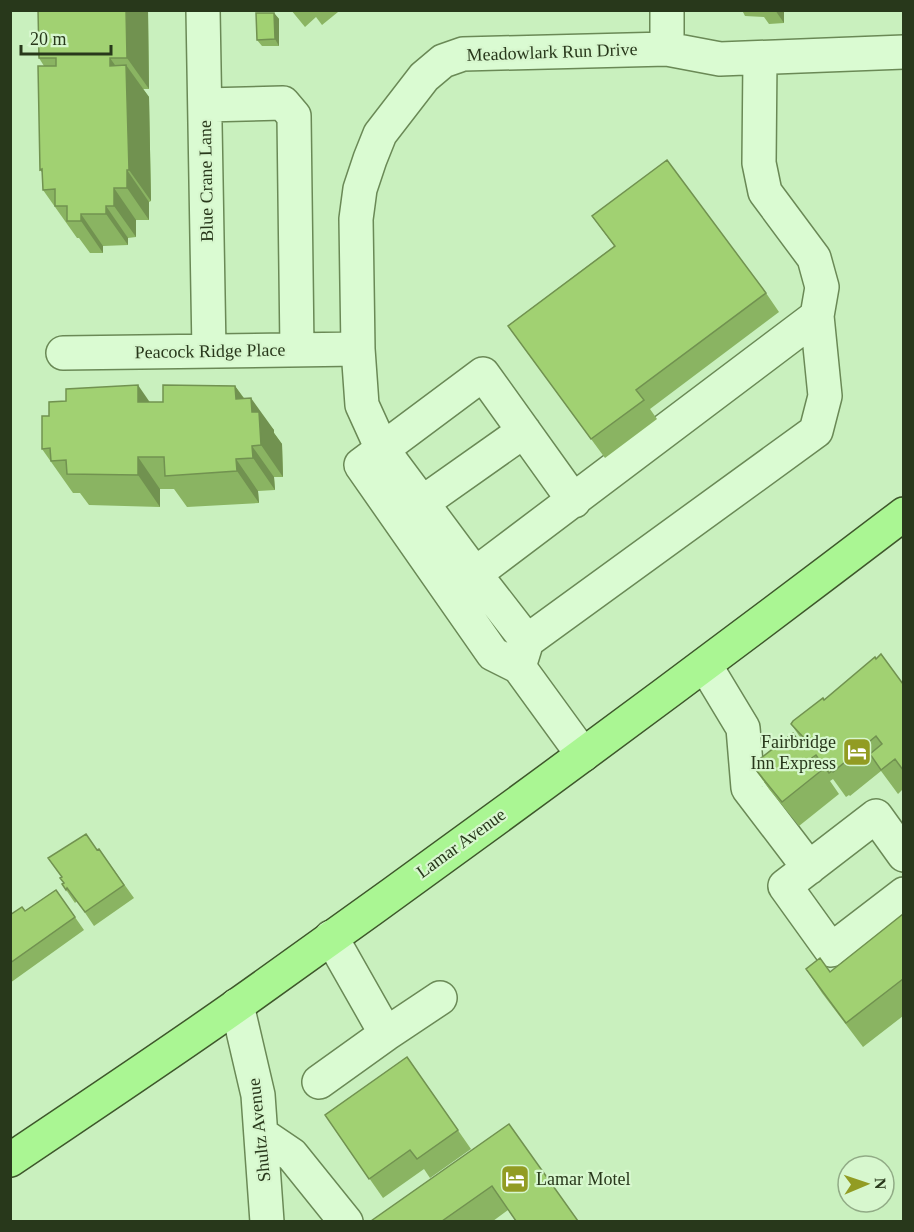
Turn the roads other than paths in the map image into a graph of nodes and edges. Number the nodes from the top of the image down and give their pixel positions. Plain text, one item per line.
1 (204, 10) edge
2 (666, 10) edge
3 (667, 49) junction
4 (903, 52) edge
5 (760, 58) junction
6 (205, 105) junction
7 (817, 316) junction
8 (358, 349) junction
9 (297, 350) junction
10 (209, 351) junction
11 (63, 353) dead end
12 (524, 431) junction
13 (382, 449) junction
14 (574, 501) junction
15 (422, 503) junction
16 (903, 514) edge
17 (475, 574) junction
18 (523, 654) junction
19 (705, 665) junction
20 (583, 755) junction
21 (903, 855) edge
22 (808, 868) junction
23 (903, 894) edge
24 (332, 937) junction
25 (440, 998) dead end
26 (237, 1005) junction
27 (386, 1034) junction
28 (320, 1082) dead end
29 (261, 1134) junction
30 (10, 1160) edge
31 (267, 1221) edge
32 (346, 1221) edge

1 - 6 street, Blue Crane Lane
2 - 3 street
3 - 5 street, Meadowlark Run Drive
3 - 8 street, Meadowlark Run Drive
4 - 5 street, Meadowlark Run Drive
5 - 7 street
6 - 9 street
6 - 10 street, Blue Crane Lane
7 - 14 street
7 - 18 street
8 - 9 street, Peacock Ridge Place
8 - 13 street, Meadowlark Run Drive
9 - 10 street, Peacock Ridge Place
10 - 11 street, Peacock Ridge Place
12 - 13 street
12 - 14 street
12 - 15 street
13 - 15 street, Meadowlark Run Drive
13 - 18 street
14 - 17 street
15 - 17 street, Meadowlark Run Drive
16 - 19 main road, Lamar Avenue
17 - 18 street, Meadowlark Run Drive
18 - 20 street, Meadowlark Run Drive
19 - 20 main road, Lamar Avenue
19 - 22 street
20 - 24 main road, Lamar Avenue
21 - 22 street
22 - 23 street
24 - 26 main road, Lamar Avenue
24 - 27 street
25 - 27 street
26 - 29 street, Shultz Avenue
26 - 30 main road, Lamar Avenue
27 - 28 street
29 - 31 street, Shultz Avenue
29 - 32 street

